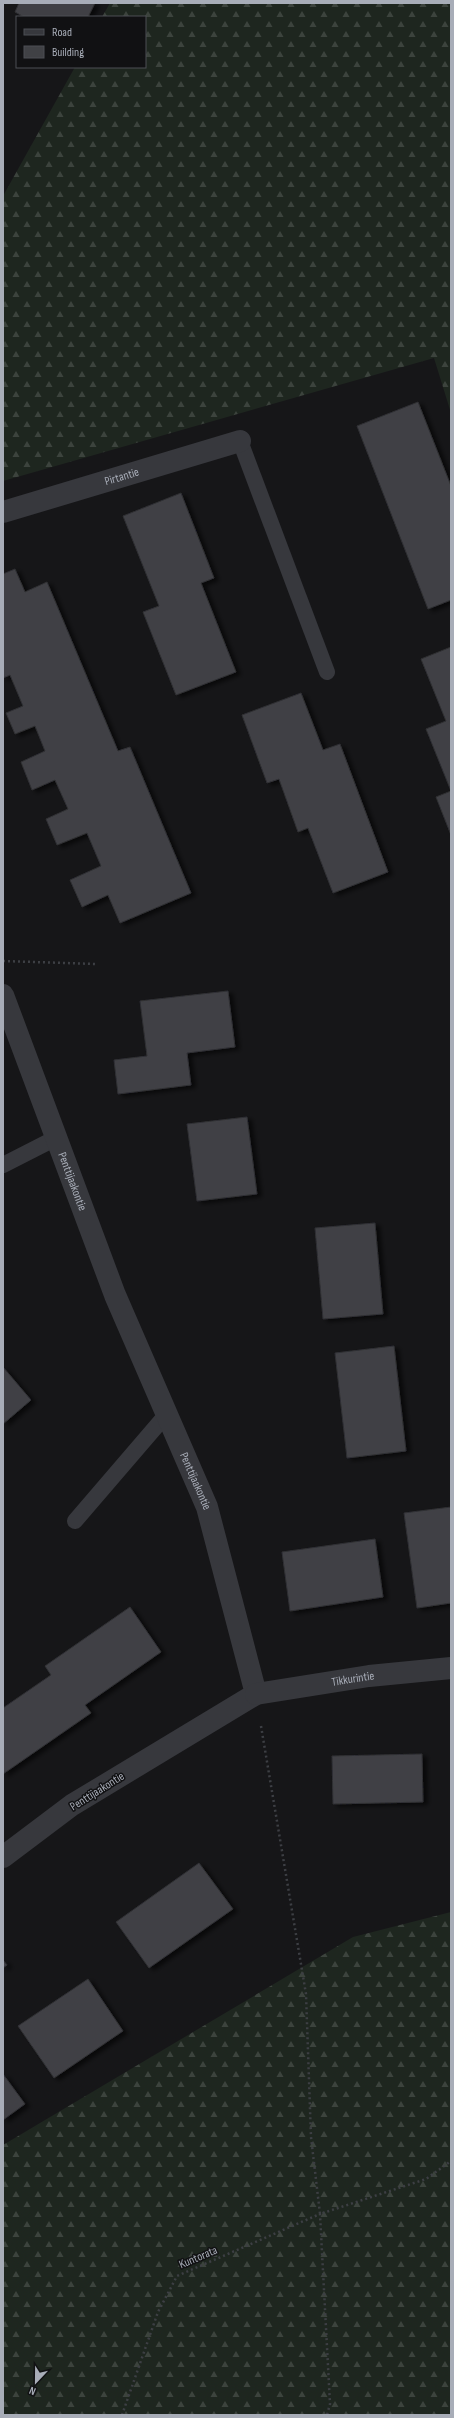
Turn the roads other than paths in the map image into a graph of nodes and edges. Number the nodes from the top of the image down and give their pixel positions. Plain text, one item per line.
1 (240, 441) joint
2 (3, 512) edge
3 (327, 672) dead end
4 (3, 995) edge
5 (56, 1138) junction
6 (3, 1166) edge
7 (166, 1414) junction
8 (75, 1522) dead end
9 (451, 1668) edge
10 (256, 1694) junction
11 (3, 1857) edge

1 - 2 street, Pirtantie
1 - 3 lane
4 - 5 street, Penttijaakontie
5 - 6 lane
5 - 7 street, Penttijaakontie
7 - 8 lane
7 - 10 street, Penttijaakontie
9 - 10 street, Tikkurintie
10 - 11 street, Penttijaakontie

